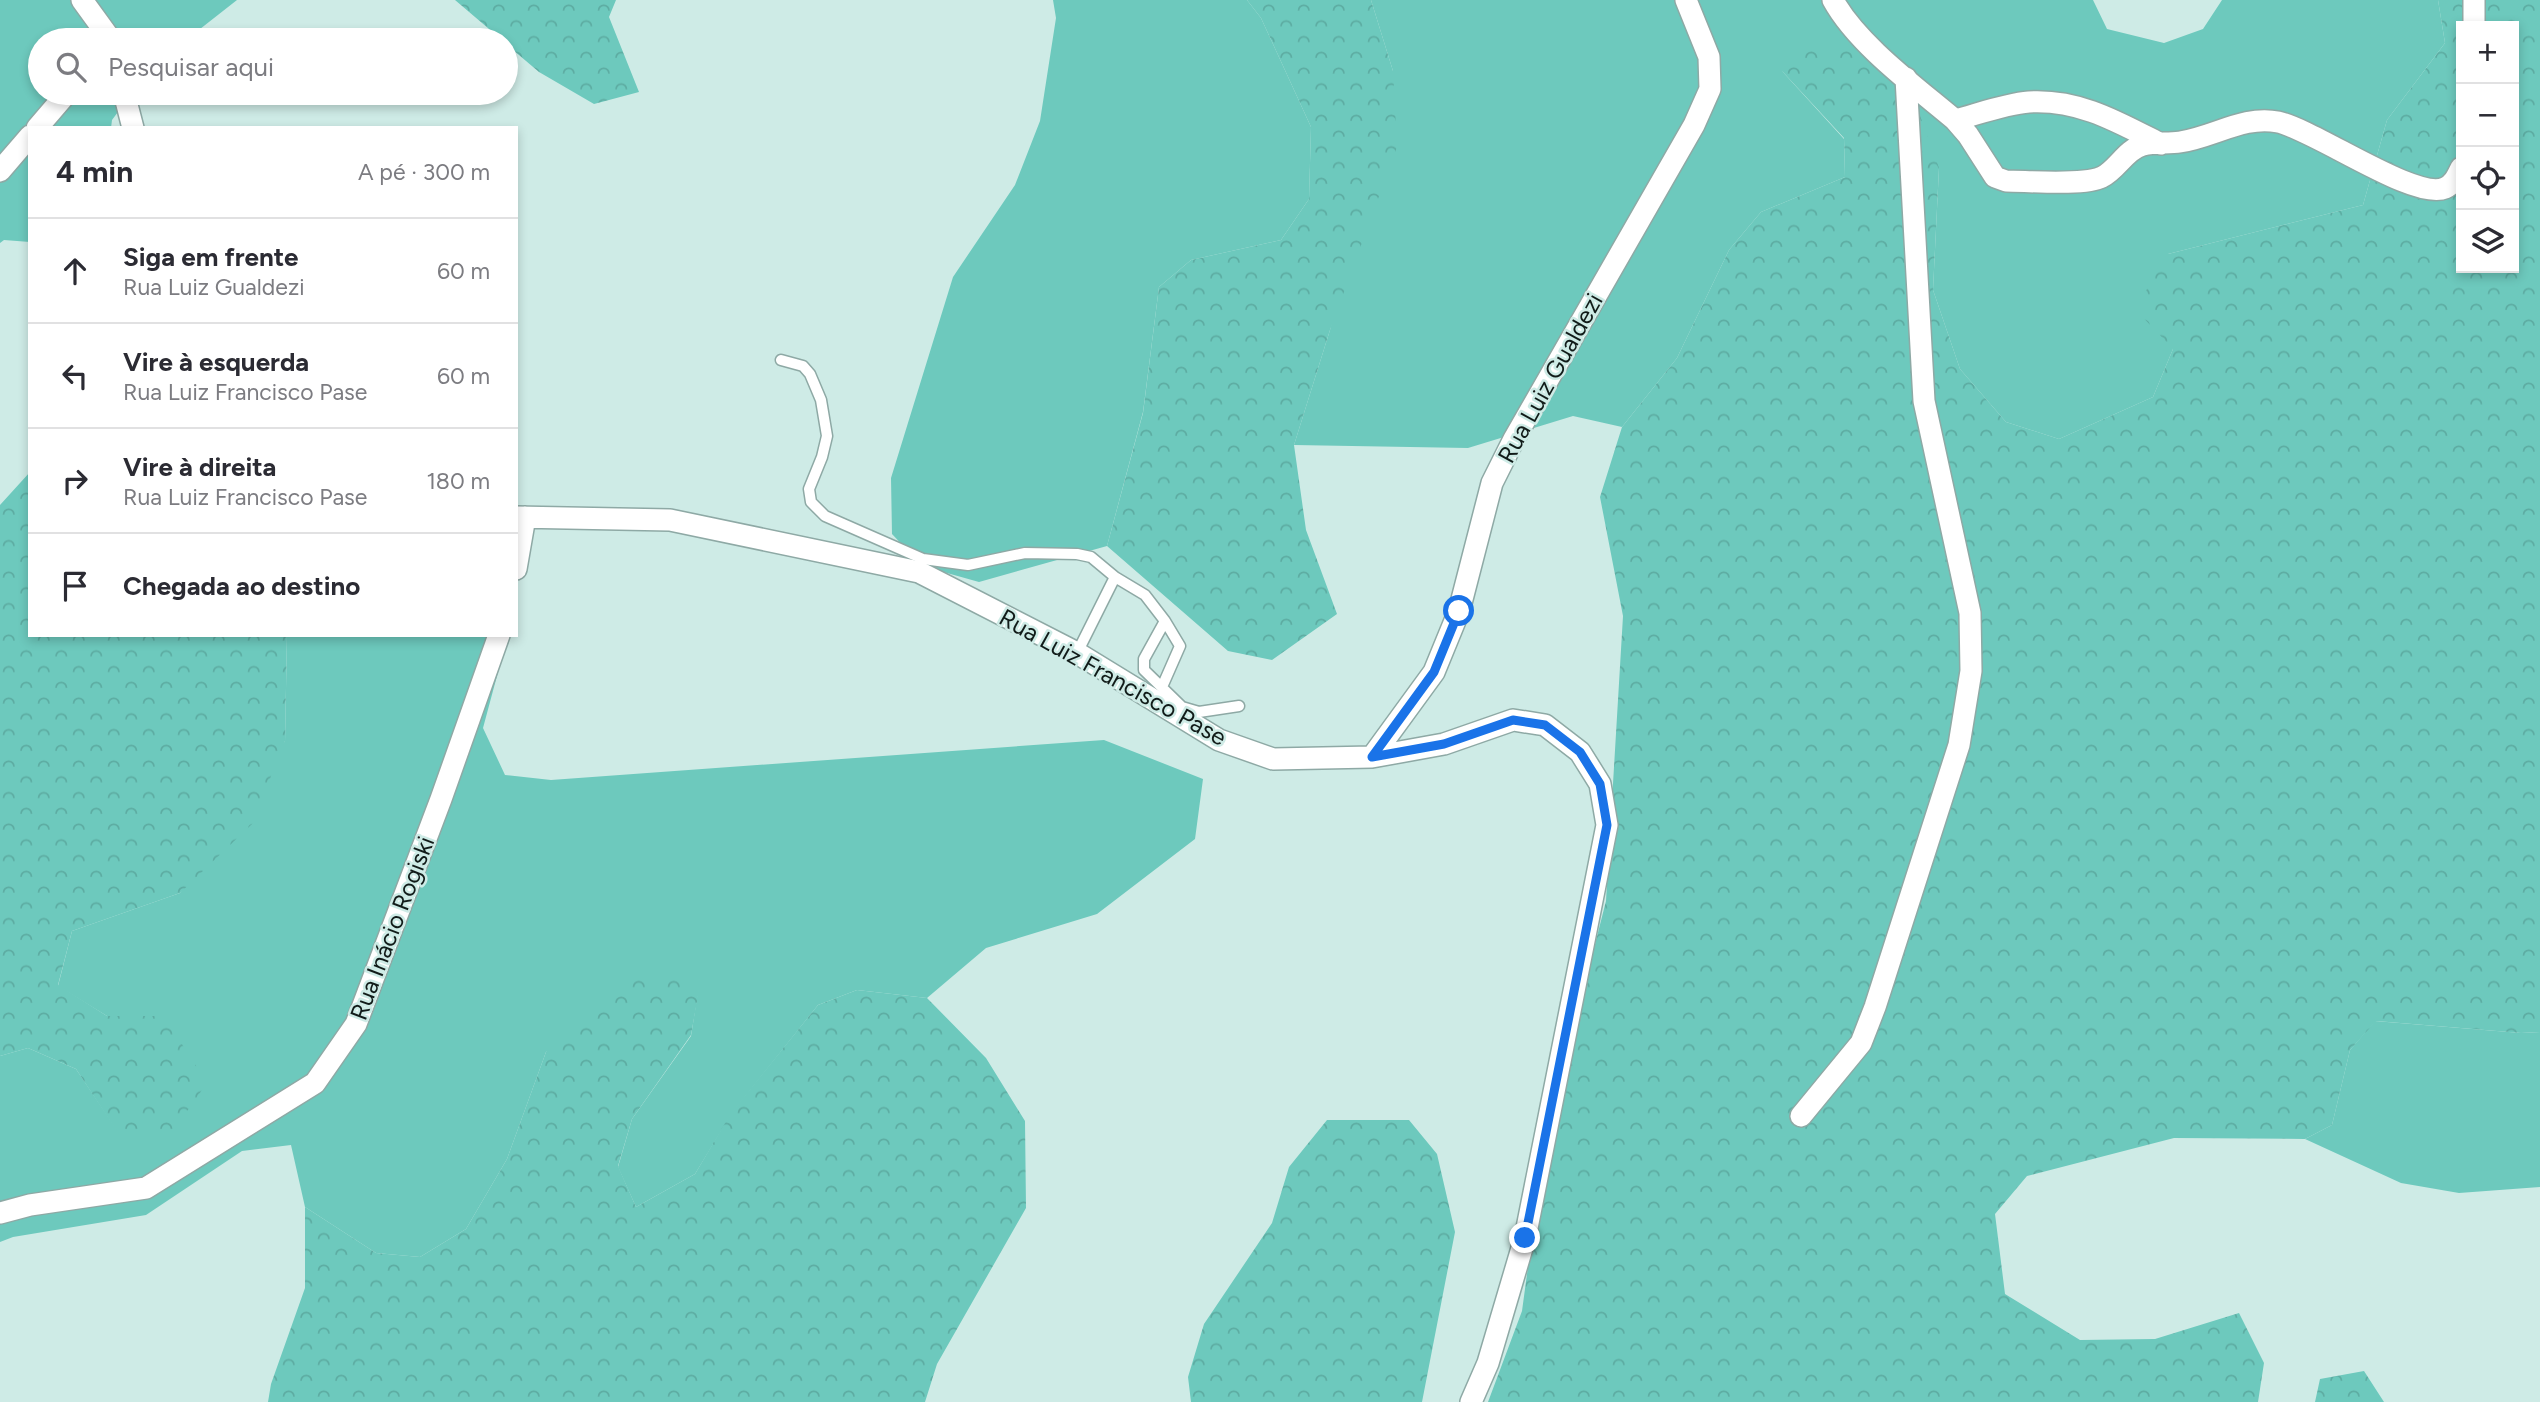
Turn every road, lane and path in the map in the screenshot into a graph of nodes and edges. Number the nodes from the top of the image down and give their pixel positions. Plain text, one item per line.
1 (82, 0) edge
2 (1686, 0) edge
3 (1833, 0) edge
4 (2474, 0) edge
5 (2474, 21) edge
6 (102, 28) edge
7 (1906, 78) junction
8 (57, 105) edge
9 (127, 105) edge
10 (1955, 120) junction
11 (39, 126) edge
12 (132, 126) edge
13 (28, 138) edge
14 (2161, 144) junction
15 (0, 171) edge
16 (2456, 179) edge
17 (781, 360) dead end
18 (521, 517) edge
19 (518, 548) edge
20 (1115, 577) junction
21 (1165, 621) junction
22 (498, 637) edge
23 (1077, 653) junction
24 (1162, 687) junction
25 (1239, 706) dead end
26 (1372, 757) junction
27 (1801, 1116) dead end
28 (0, 1213) edge
29 (1471, 1402) edge

1 - 6 street
2 - 26 street, Rua Luiz Gualdezi
3 - 7 street
4 - 5 street
7 - 10 street
7 - 27 street
8 - 11 street
9 - 12 street
10 - 14 street
10 - 14 street
13 - 15 street
14 - 16 street
17 - 20 lane
18 - 19 street
18 - 23 street, Rua Luiz Francisco Pase
20 - 21 lane
20 - 23 lane
21 - 24 lane
21 - 24 lane
22 - 28 street, Rua Inácio Rogiski
23 - 26 street, Rua Luiz Francisco Pase
24 - 25 lane
26 - 29 street, Rua Luiz Francisco Pase

